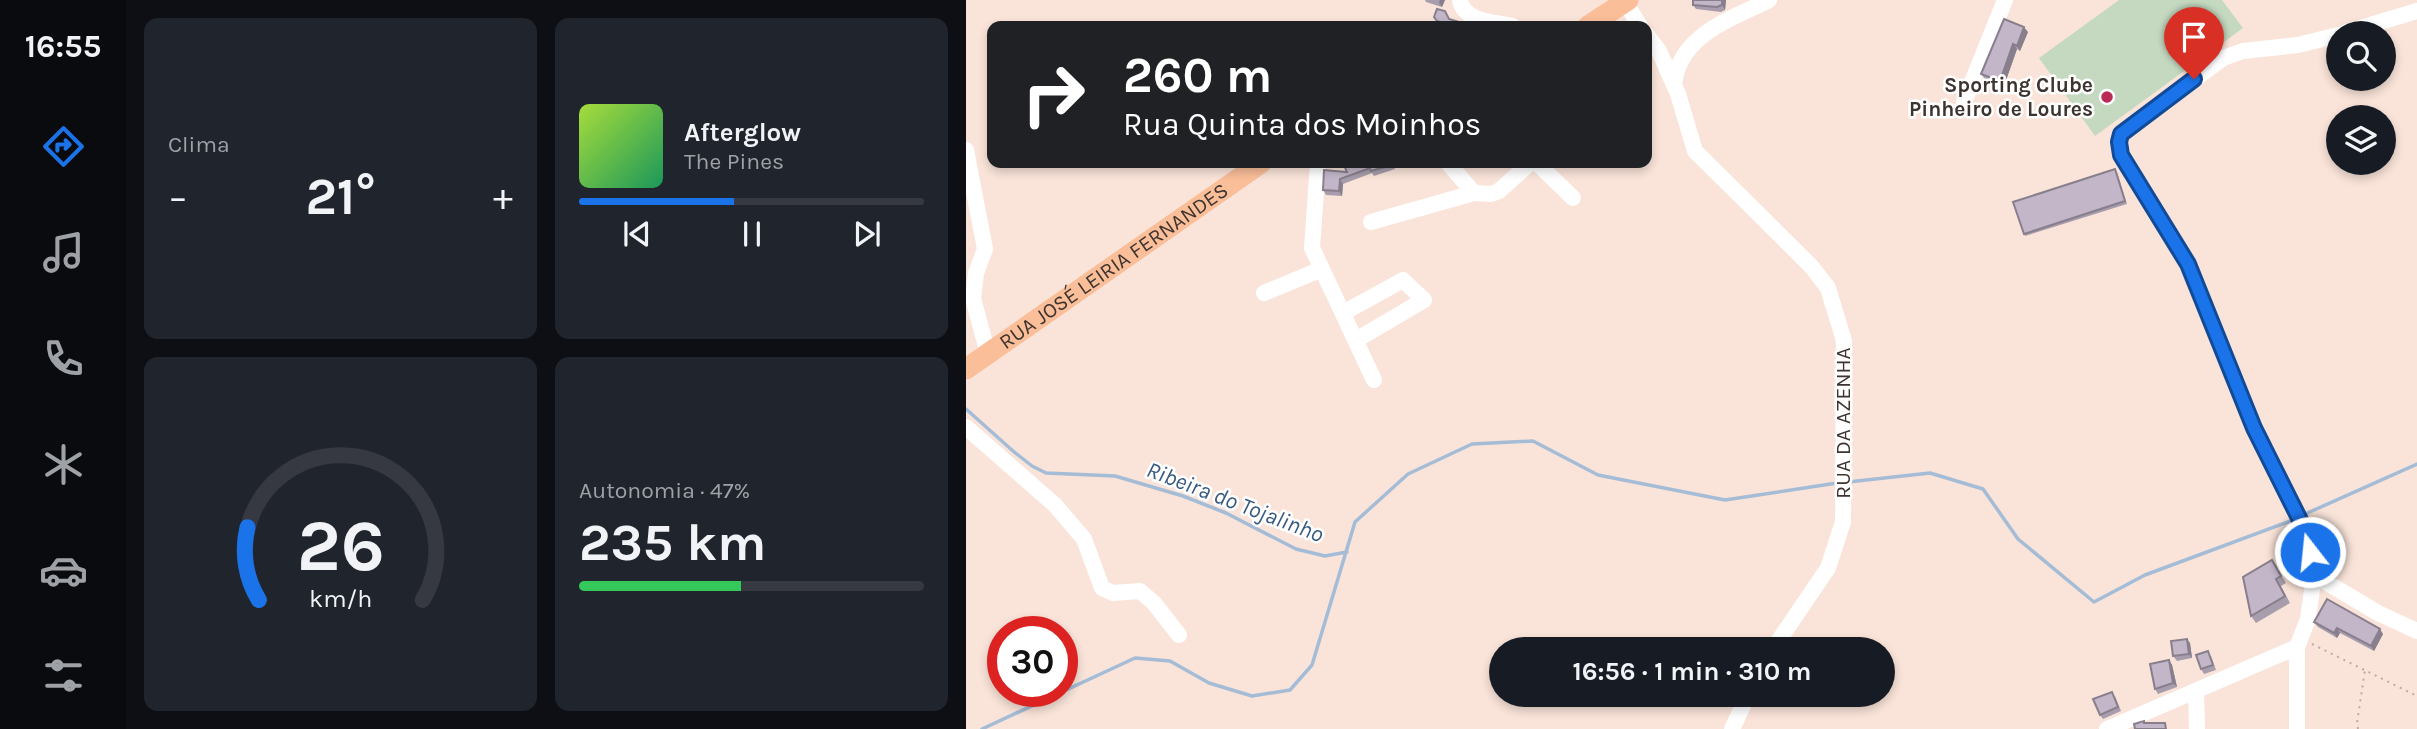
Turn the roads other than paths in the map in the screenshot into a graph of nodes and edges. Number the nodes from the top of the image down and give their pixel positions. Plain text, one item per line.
1 (1460, 0) edge
2 (1769, 0) edge
3 (2005, 0) edge
4 (1627, 1) edge
5 (2405, 9) edge
6 (1490, 21) edge
7 (1596, 21) edge
8 (1637, 21) edge
9 (2374, 21) edge
10 (2326, 38) edge
11 (1652, 42) edge
12 (1674, 84) junction
13 (1964, 102) dead end
14 (966, 150) edge
15 (1254, 168) edge
16 (1318, 168) edge
17 (1452, 168) edge
18 (1524, 168) edge
19 (1542, 168) edge
20 (1474, 193) junction
21 (1573, 198) dead end
22 (1371, 222) dead end
23 (1322, 269) junction
24 (1264, 293) dead end
25 (1343, 313) junction
26 (1356, 340) junction
27 (988, 354) junction
28 (966, 369) edge
29 (1374, 380) dead end
30 (966, 427) edge
31 (2314, 575) junction
32 (2417, 631) edge
33 (1179, 635) dead end
34 (1781, 637) edge
35 (2297, 647) junction
36 (2196, 691) junction
37 (1742, 707) edge
38 (1732, 729) edge
39 (2107, 729) edge
40 (2197, 729) edge
41 (2297, 729) edge

1 - 6 street
2 - 12 street
3 - 13 street
4 - 7 main road
4 - 8 street
5 - 9 street
10 - 31 street
11 - 12 street, RUA DA AZENHA
12 - 34 street, RUA DA AZENHA
14 - 27 street
15 - 27 main road, RUA JOSÉ LEIRIA FERNANDES
16 - 23 street
17 - 20 street
18 - 20 street
19 - 21 street
20 - 22 street
23 - 24 street
23 - 25 street
25 - 26 street
25 - 26 street
26 - 29 street
27 - 28 main road, RUA JOSÉ LEIRIA FERNANDES
30 - 33 street
31 - 32 street
31 - 35 street
35 - 36 street
35 - 41 street
36 - 39 street
36 - 40 street
37 - 38 street

